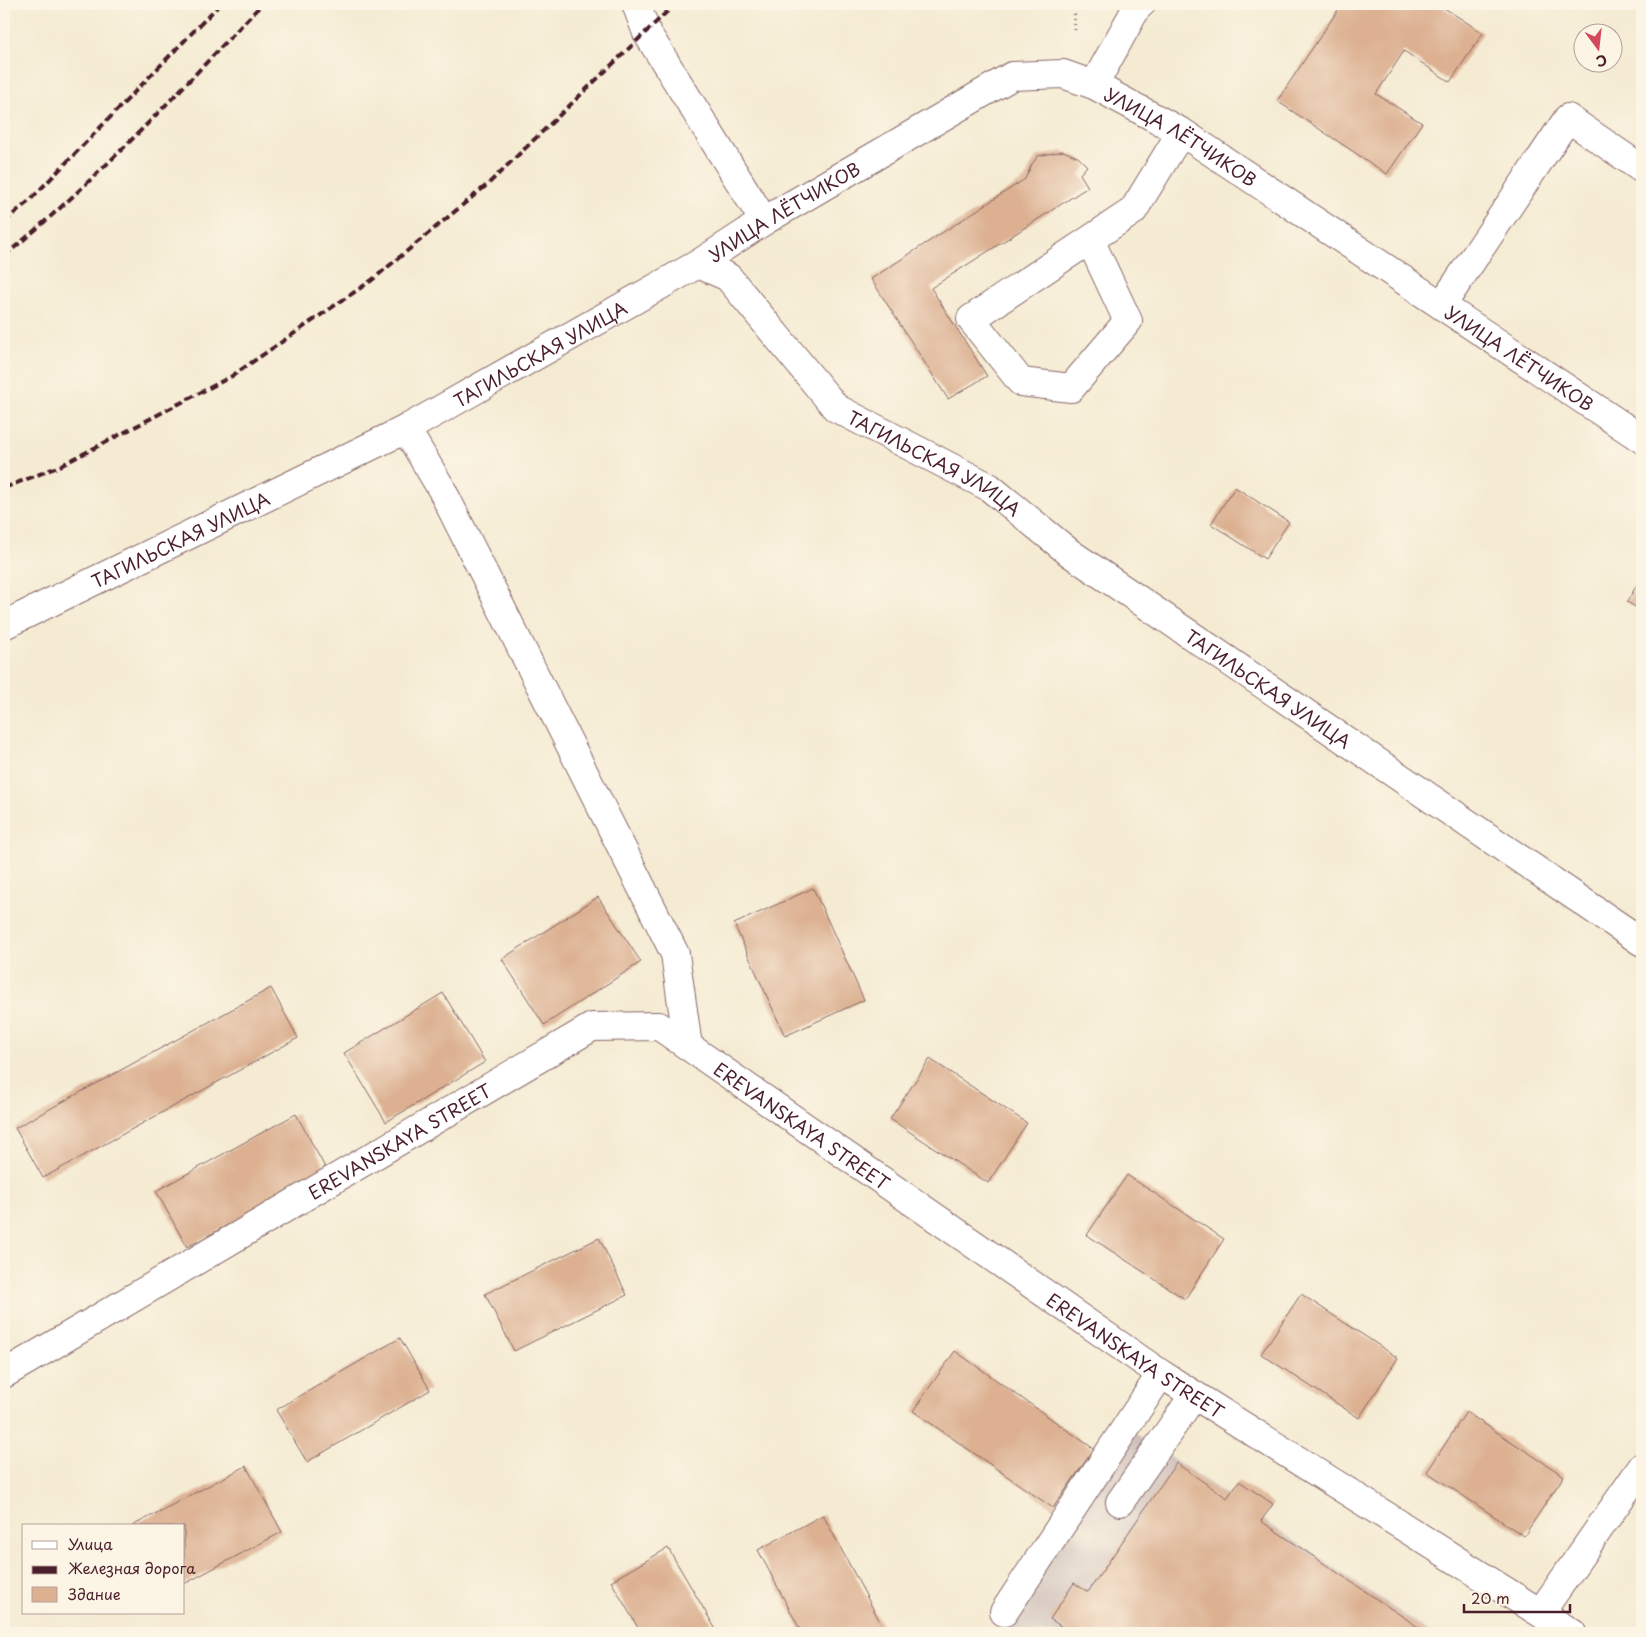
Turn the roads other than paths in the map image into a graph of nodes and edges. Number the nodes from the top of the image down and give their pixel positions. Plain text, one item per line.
1 (636, 4) edge
2 (1141, 4) edge
3 (1094, 85) junction
4 (1183, 133) junction
5 (1642, 169) edge
6 (764, 220) junction
7 (1090, 240) junction
8 (698, 264) junction
9 (1442, 305) junction
10 (406, 429) junction
11 (1642, 438) edge
12 (4, 625) edge
13 (1642, 942) edge
14 (688, 1046) junction
15 (4, 1374) edge
16 (1161, 1374) junction
17 (1194, 1394) junction
18 (1642, 1466) edge
19 (1120, 1502) dead end
20 (1004, 1612) dead end
21 (1541, 1612) junction
22 (1572, 1633) edge

1 - 6 street
2 - 3 street
3 - 4 street, УЛИЦА ЛЁТЧИКОВ
3 - 6 street, УЛИЦА ЛЁТЧИКОВ
4 - 7 street
4 - 9 street, УЛИЦА ЛЁТЧИКОВ
5 - 9 street
6 - 8 street, УЛИЦА ЛЁТЧИКОВ
7 - 7 street
8 - 10 street, ТАГИЛЬСКАЯ УЛИЦА
8 - 13 street, ТАГИЛЬСКАЯ УЛИЦА
9 - 11 street, УЛИЦА ЛЁТЧИКОВ
10 - 12 street, ТАГИЛЬСКАЯ УЛИЦА
10 - 14 street
14 - 15 street, EREVANSKAYA STREET
14 - 16 street, EREVANSKAYA STREET
16 - 17 street, EREVANSKAYA STREET
16 - 20 street
17 - 19 street
17 - 21 street, EREVANSKAYA STREET
18 - 21 street
21 - 22 street, EREVANSKAYA STREET

